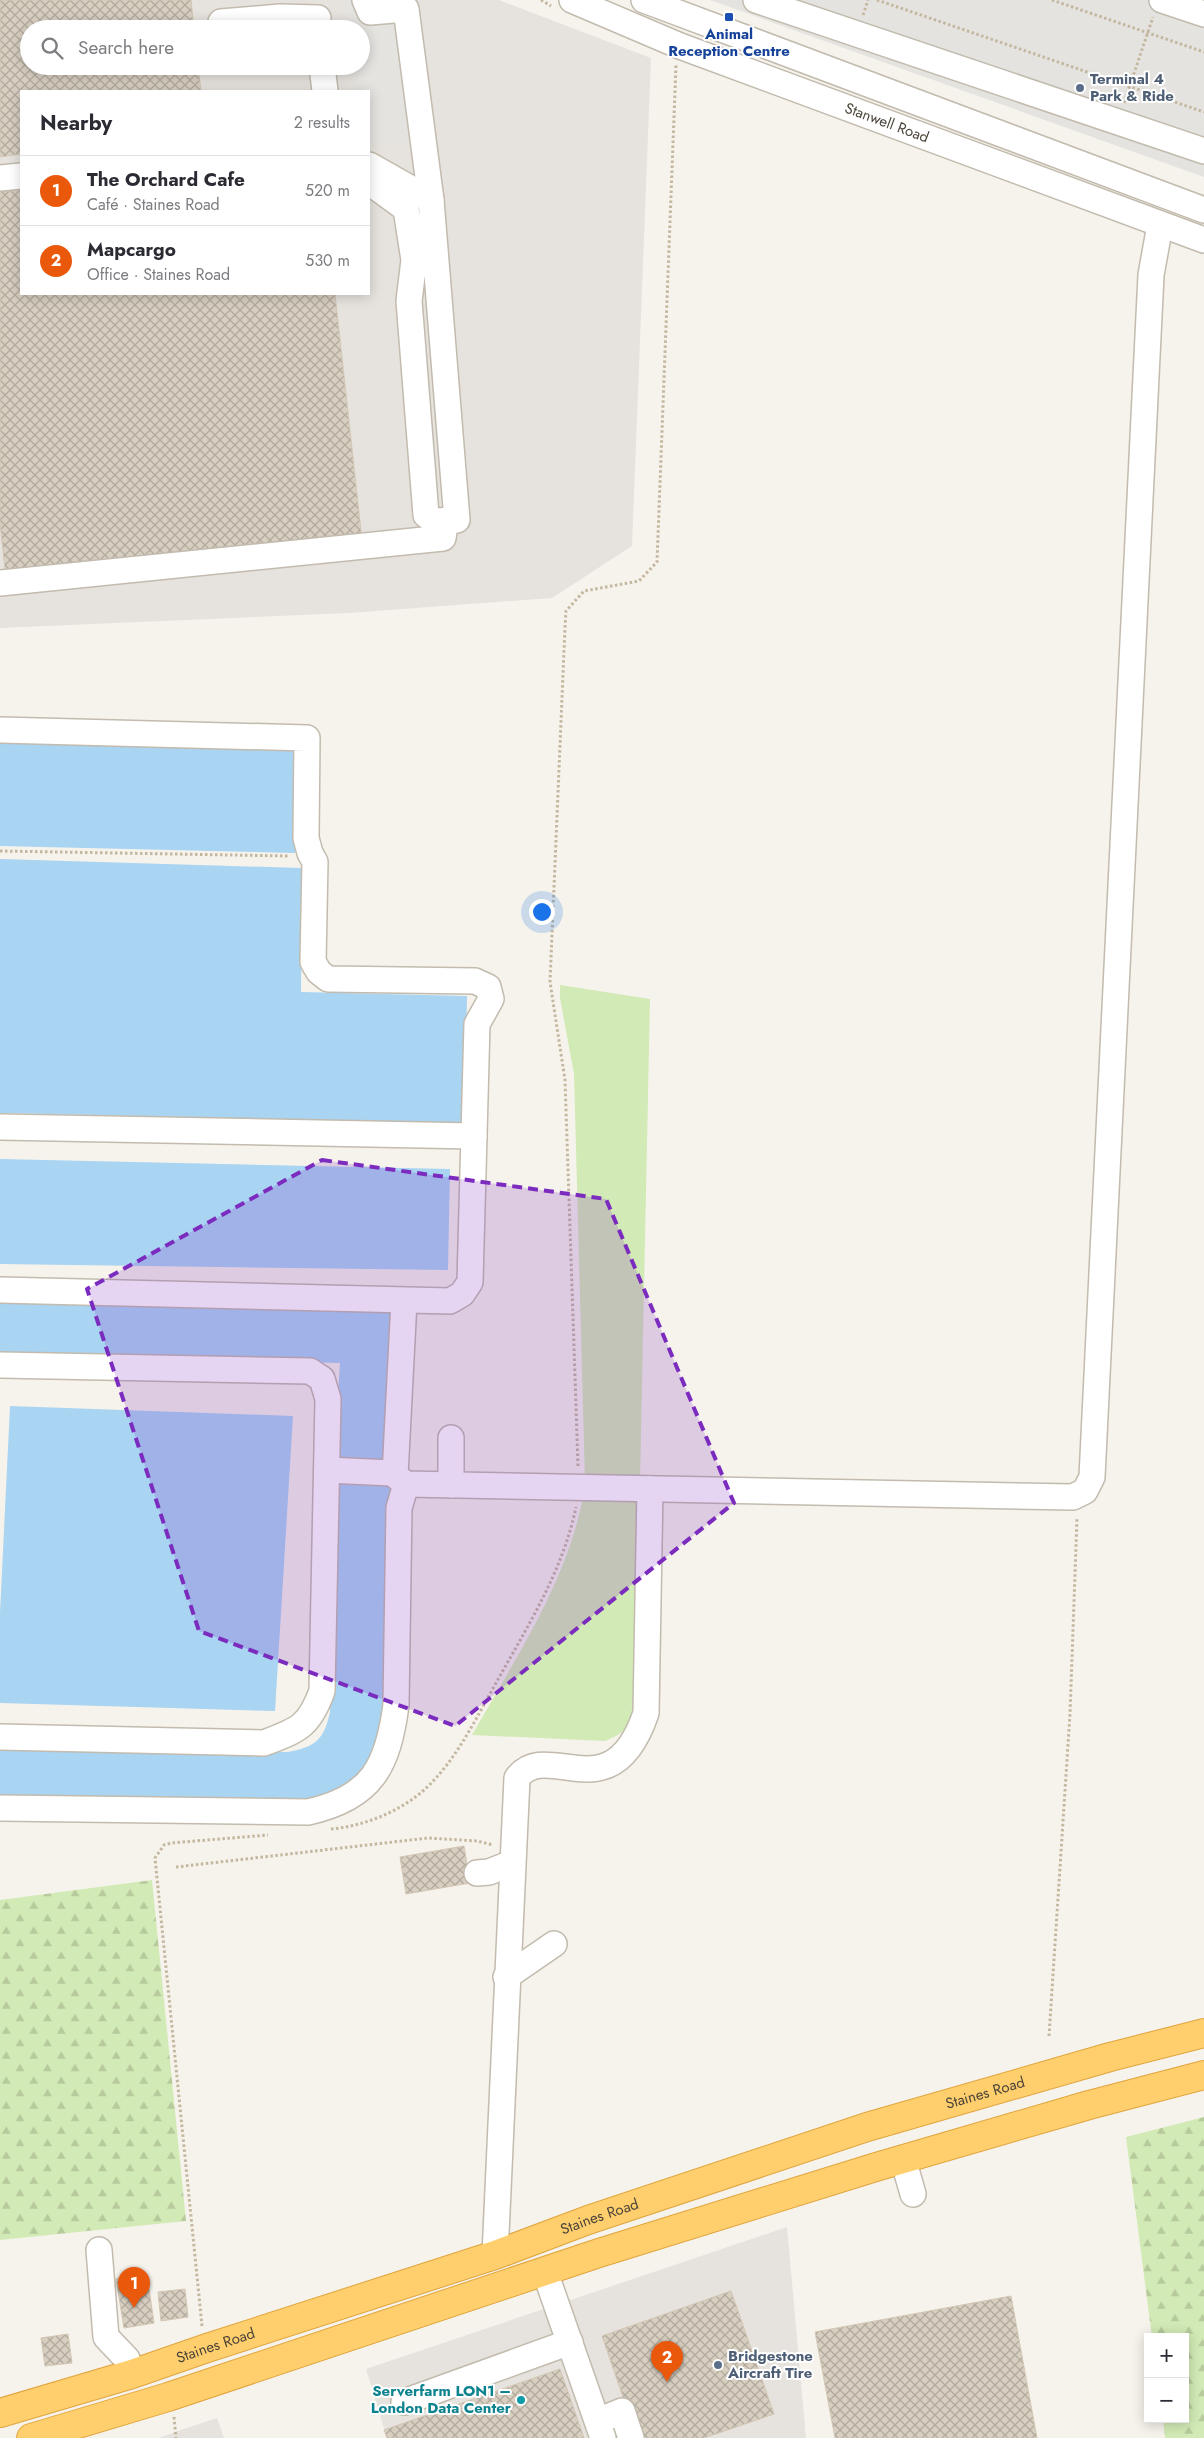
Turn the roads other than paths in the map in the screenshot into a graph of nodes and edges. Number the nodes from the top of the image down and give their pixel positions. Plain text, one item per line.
1 (365, 0) edge
2 (572, 0) edge
3 (644, 0) edge
4 (756, 0) edge
5 (1158, 7) edge
6 (1204, 14) edge
7 (320, 16) edge
8 (245, 20) edge
9 (323, 75) edge
10 (324, 90) edge
11 (1204, 151) edge
12 (370, 166) edge
13 (20, 176) edge
14 (0, 178) edge
15 (370, 183) edge
16 (431, 200) junction
17 (1204, 210) edge
18 (1160, 226) junction
19 (1204, 240) edge
20 (446, 520) junction
21 (0, 582) edge
22 (0, 730) edge
23 (0, 1127) edge
24 (474, 1136) junction
25 (0, 1290) edge
26 (404, 1301) junction
27 (0, 1365) edge
28 (450, 1438) dead end
29 (327, 1470) junction
30 (401, 1480) junction
31 (451, 1485) junction
32 (650, 1489) junction
33 (0, 1737) edge
34 (0, 1808) edge
35 (513, 1856) junction
36 (477, 1873) dead end
37 (554, 1944) dead end
38 (506, 1977) junction
39 (1204, 2033) edge
40 (1204, 2075) edge
41 (903, 2159) junction
42 (913, 2194) dead end
43 (99, 2250) dead end
44 (496, 2254) junction
45 (545, 2272) junction
46 (570, 2342) junction
47 (132, 2374) junction
48 (404, 2402) dead end
49 (0, 2413) edge
50 (601, 2430) edge
51 (31, 2438) edge
52 (631, 2438) edge

1 - 16 street
2 - 18 street, Stanwell Road
3 - 17 street, Stanwell Road
4 - 11 street
5 - 6 street
7 - 8 street
9 - 10 street
12 - 16 street
13 - 14 street
15 - 20 street
16 - 20 street
18 - 19 street, Stanwell Road
18 - 32 street
20 - 21 street
22 - 24 street
23 - 24 street
24 - 26 street
25 - 26 street
26 - 30 street
27 - 29 street
28 - 31 street
29 - 30 street
29 - 33 street
30 - 31 street
30 - 34 street
31 - 32 street
32 - 35 street
35 - 36 street
35 - 38 street
37 - 38 street
38 - 44 street
39 - 44 highway, Staines Road
40 - 41 highway
41 - 42 street
41 - 45 highway
43 - 47 street
44 - 47 highway, Staines Road
45 - 46 street
45 - 51 highway
46 - 48 street
46 - 50 street
47 - 49 highway, Staines Road
50 - 52 street

